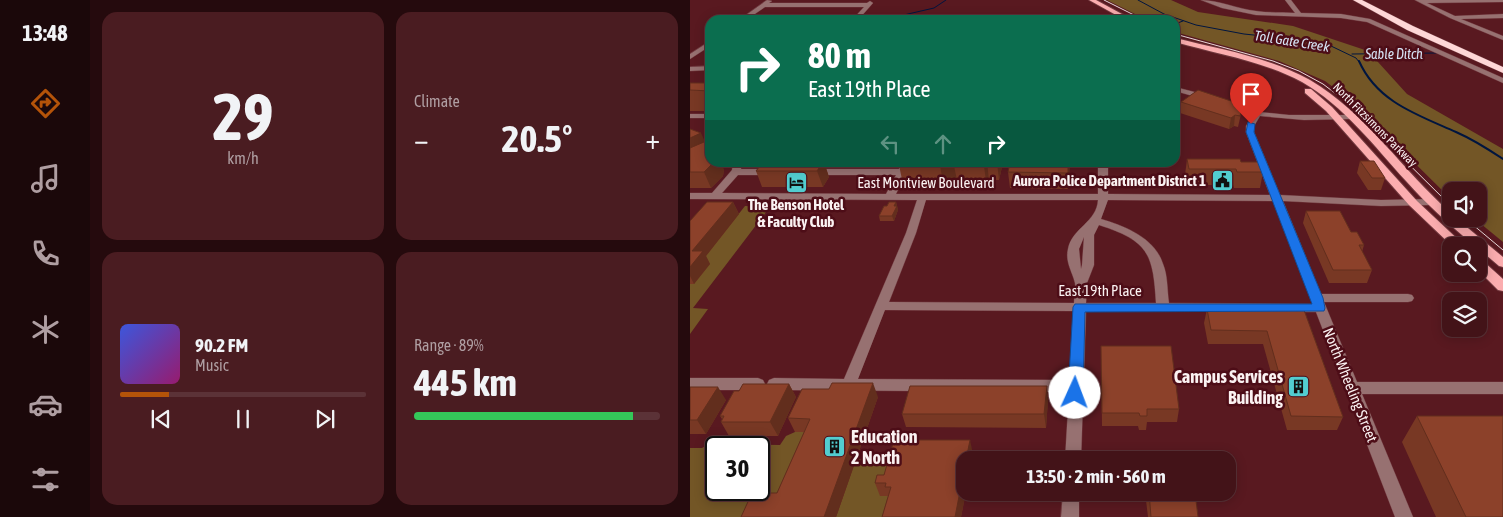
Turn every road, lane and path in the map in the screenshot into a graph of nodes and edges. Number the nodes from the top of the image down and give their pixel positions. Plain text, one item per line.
1 (771, 0) edge
2 (873, 0) edge
3 (1204, 0) edge
4 (1288, 0) edge
5 (1357, 0) edge
6 (1371, 0) edge
7 (1419, 0) edge
8 (1471, 0) edge
9 (1503, 0) edge
10 (1090, 2) edge
11 (1238, 2) dead end
12 (763, 5) junction
13 (868, 5) junction
14 (1230, 8) junction
15 (749, 15) edge
16 (859, 15) edge
17 (1110, 15) edge
18 (1119, 15) edge
19 (1300, 15) junction
20 (1503, 16) edge
21 (1452, 17) junction
22 (1494, 34) junction
23 (1503, 34) edge
24 (1503, 38) edge
25 (1180, 41) edge
26 (705, 46) edge
27 (1180, 46) edge
28 (690, 57) edge
29 (1503, 62) edge
30 (690, 68) edge
31 (705, 68) edge
32 (1503, 70) edge
33 (1503, 81) edge
34 (1180, 91) edge
35 (1258, 114) junction
36 (690, 116) edge
37 (705, 116) edge
38 (1337, 118) junction
39 (1351, 118) junction
40 (736, 167) edge
41 (904, 167) edge
42 (1103, 167) edge
43 (780, 172) edge
44 (808, 172) edge
45 (902, 172) junction
46 (690, 196) edge
47 (714, 197) junction
48 (889, 198) junction
49 (922, 198) junction
50 (1104, 198) junction
51 (1277, 198) junction
52 (1432, 202) junction
53 (1413, 203) junction
54 (1095, 221) junction
55 (1449, 237) edge
56 (1503, 263) edge
57 (1487, 270) edge
58 (1487, 271) edge
59 (1503, 282) edge
60 (1503, 286) edge
61 (1408, 298) dead end
62 (1318, 303) junction
63 (881, 306) junction
64 (1079, 307) junction
65 (1163, 308) junction
66 (690, 384) edge
67 (849, 384) junction
68 (1076, 386) junction
69 (1352, 388) junction
70 (1503, 388) edge
71 (1072, 451) edge
72 (1071, 501) edge
73 (1070, 517) edge
74 (1404, 517) edge

1 - 12 street
2 - 13 street
3 - 14 street
4 - 19 street
5 - 32 highway
6 - 29 highway
7 - 8 street
7 - 21 street
8 - 9 street
10 - 17 main road
10 - 18 main road
11 - 14 street
12 - 13 street
12 - 15 street
13 - 16 street
14 - 19 street
19 - 33 street
20 - 21 street
21 - 22 street
22 - 23 street
22 - 24 street
25 - 39 main road, North Fitzsimons Parkway
26 - 28 street
27 - 38 main road, North Fitzsimons Parkway
30 - 31 street
34 - 35 street
35 - 38 street
35 - 51 street, North Wheeling Street
36 - 37 street
38 - 39 street
38 - 53 main road, North Fitzsimons Parkway
39 - 52 main road, North Fitzsimons Parkway
40 - 43 street
40 - 47 street
41 - 45 street
42 - 50 street
44 - 45 street
45 - 48 street
46 - 47 street, East Montview Boulevard
47 - 48 street, East Montview Boulevard
48 - 49 street, East Montview Boulevard
49 - 50 street, East Montview Boulevard
49 - 63 street
50 - 51 street, East Montview Boulevard
50 - 54 street
51 - 53 street, East Montview Boulevard
51 - 62 street, North Wheeling Street
52 - 53 street, East Montview Boulevard
52 - 56 main road, North Fitzsimons Parkway
53 - 55 main road, North Fitzsimons Parkway
54 - 64 street
54 - 65 street
57 - 59 main road
58 - 60 main road
61 - 62 street, East 19th Place
62 - 65 street, East 19th Place
62 - 69 street, North Wheeling Street
63 - 64 street, East 19th Place
63 - 67 street
64 - 65 street, East 19th Place
64 - 68 street
66 - 67 street
67 - 68 street
68 - 71 street
69 - 70 street
69 - 74 street, North Wheeling Street
72 - 73 street

